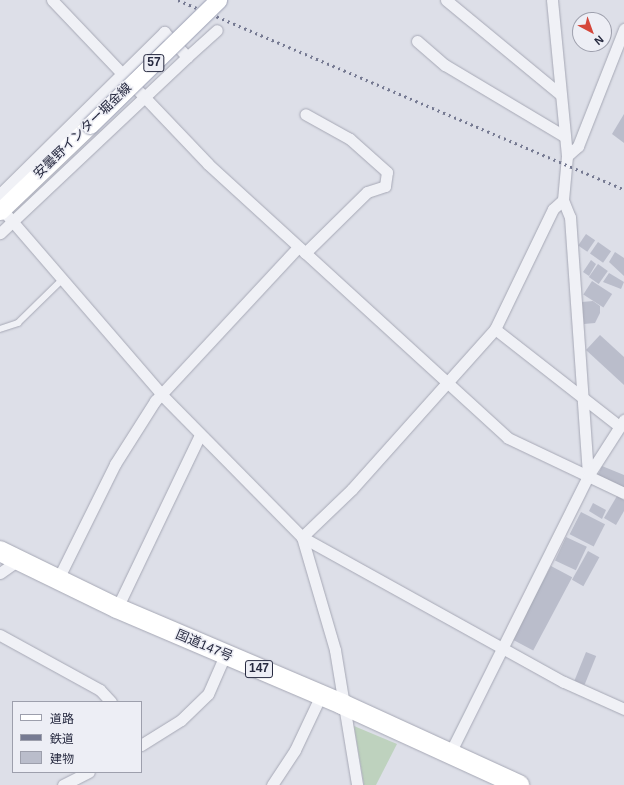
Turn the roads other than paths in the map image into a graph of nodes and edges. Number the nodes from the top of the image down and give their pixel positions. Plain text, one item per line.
1 (52, 0) edge
2 (218, 0) edge
3 (446, 0) edge
4 (552, 0) edge
5 (624, 29) edge
6 (217, 30) dead end
7 (417, 41) dead end
8 (187, 57) junction
9 (121, 73) junction
10 (560, 94) junction
11 (143, 97) junction
12 (306, 114) dead end
13 (564, 136) junction
14 (567, 156) junction
15 (564, 200) junction
16 (3, 209) edge
17 (0, 233) edge
18 (301, 250) junction
19 (63, 278) junction
20 (0, 329) edge
21 (495, 329) junction
22 (445, 384) junction
23 (162, 395) junction
24 (585, 402) junction
25 (621, 422) edge
26 (200, 435) junction
27 (588, 476) junction
28 (624, 493) edge
29 (302, 537) junction
30 (6, 558) edge
31 (0, 573) edge
32 (57, 581) junction
33 (117, 608) junction
34 (0, 635) edge
35 (502, 648) junction
36 (225, 655) junction
37 (321, 695) junction
38 (110, 701) edge
39 (342, 704) junction
40 (624, 709) edge
41 (142, 743) edge
42 (450, 753) junction
43 (87, 773) edge
44 (63, 785) edge
45 (272, 785) edge
46 (356, 785) edge
47 (519, 785) edge

1 - 9 street
2 - 16 main road, 安曇野インター堀金線 / 57, bridge
3 - 10 street
4 - 10 street
5 - 14 street
6 - 8 street
7 - 13 street
8 - 9 street
8 - 11 street
9 - 11 street
9 - 16 street
10 - 13 street
11 - 16 street
11 - 18 street
12 - 18 street
13 - 14 street
14 - 15 street
15 - 21 street
15 - 24 street
16 - 17 street
16 - 19 street
18 - 22 street
18 - 23 street
19 - 20 lane
19 - 23 street
21 - 22 street
21 - 24 street
22 - 27 street
22 - 29 street
23 - 26 street
23 - 32 street
24 - 25 street
24 - 27 street
25 - 27 street
26 - 29 street
26 - 33 street
27 - 28 street
27 - 35 street
29 - 35 street
29 - 39 street
30 - 31 street
30 - 32 highway, 国道147号 / 147
32 - 33 highway, 国道147号 / 147
33 - 36 highway, 国道147号 / 147
34 - 38 street
35 - 40 street
35 - 42 street
36 - 37 highway, 国道147号 / 147
36 - 41 street
37 - 39 highway, 国道147号 / 147
37 - 45 street
39 - 42 highway, 国道147号 / 147
39 - 46 street
42 - 47 highway, 国道147号 / 147
43 - 44 street

